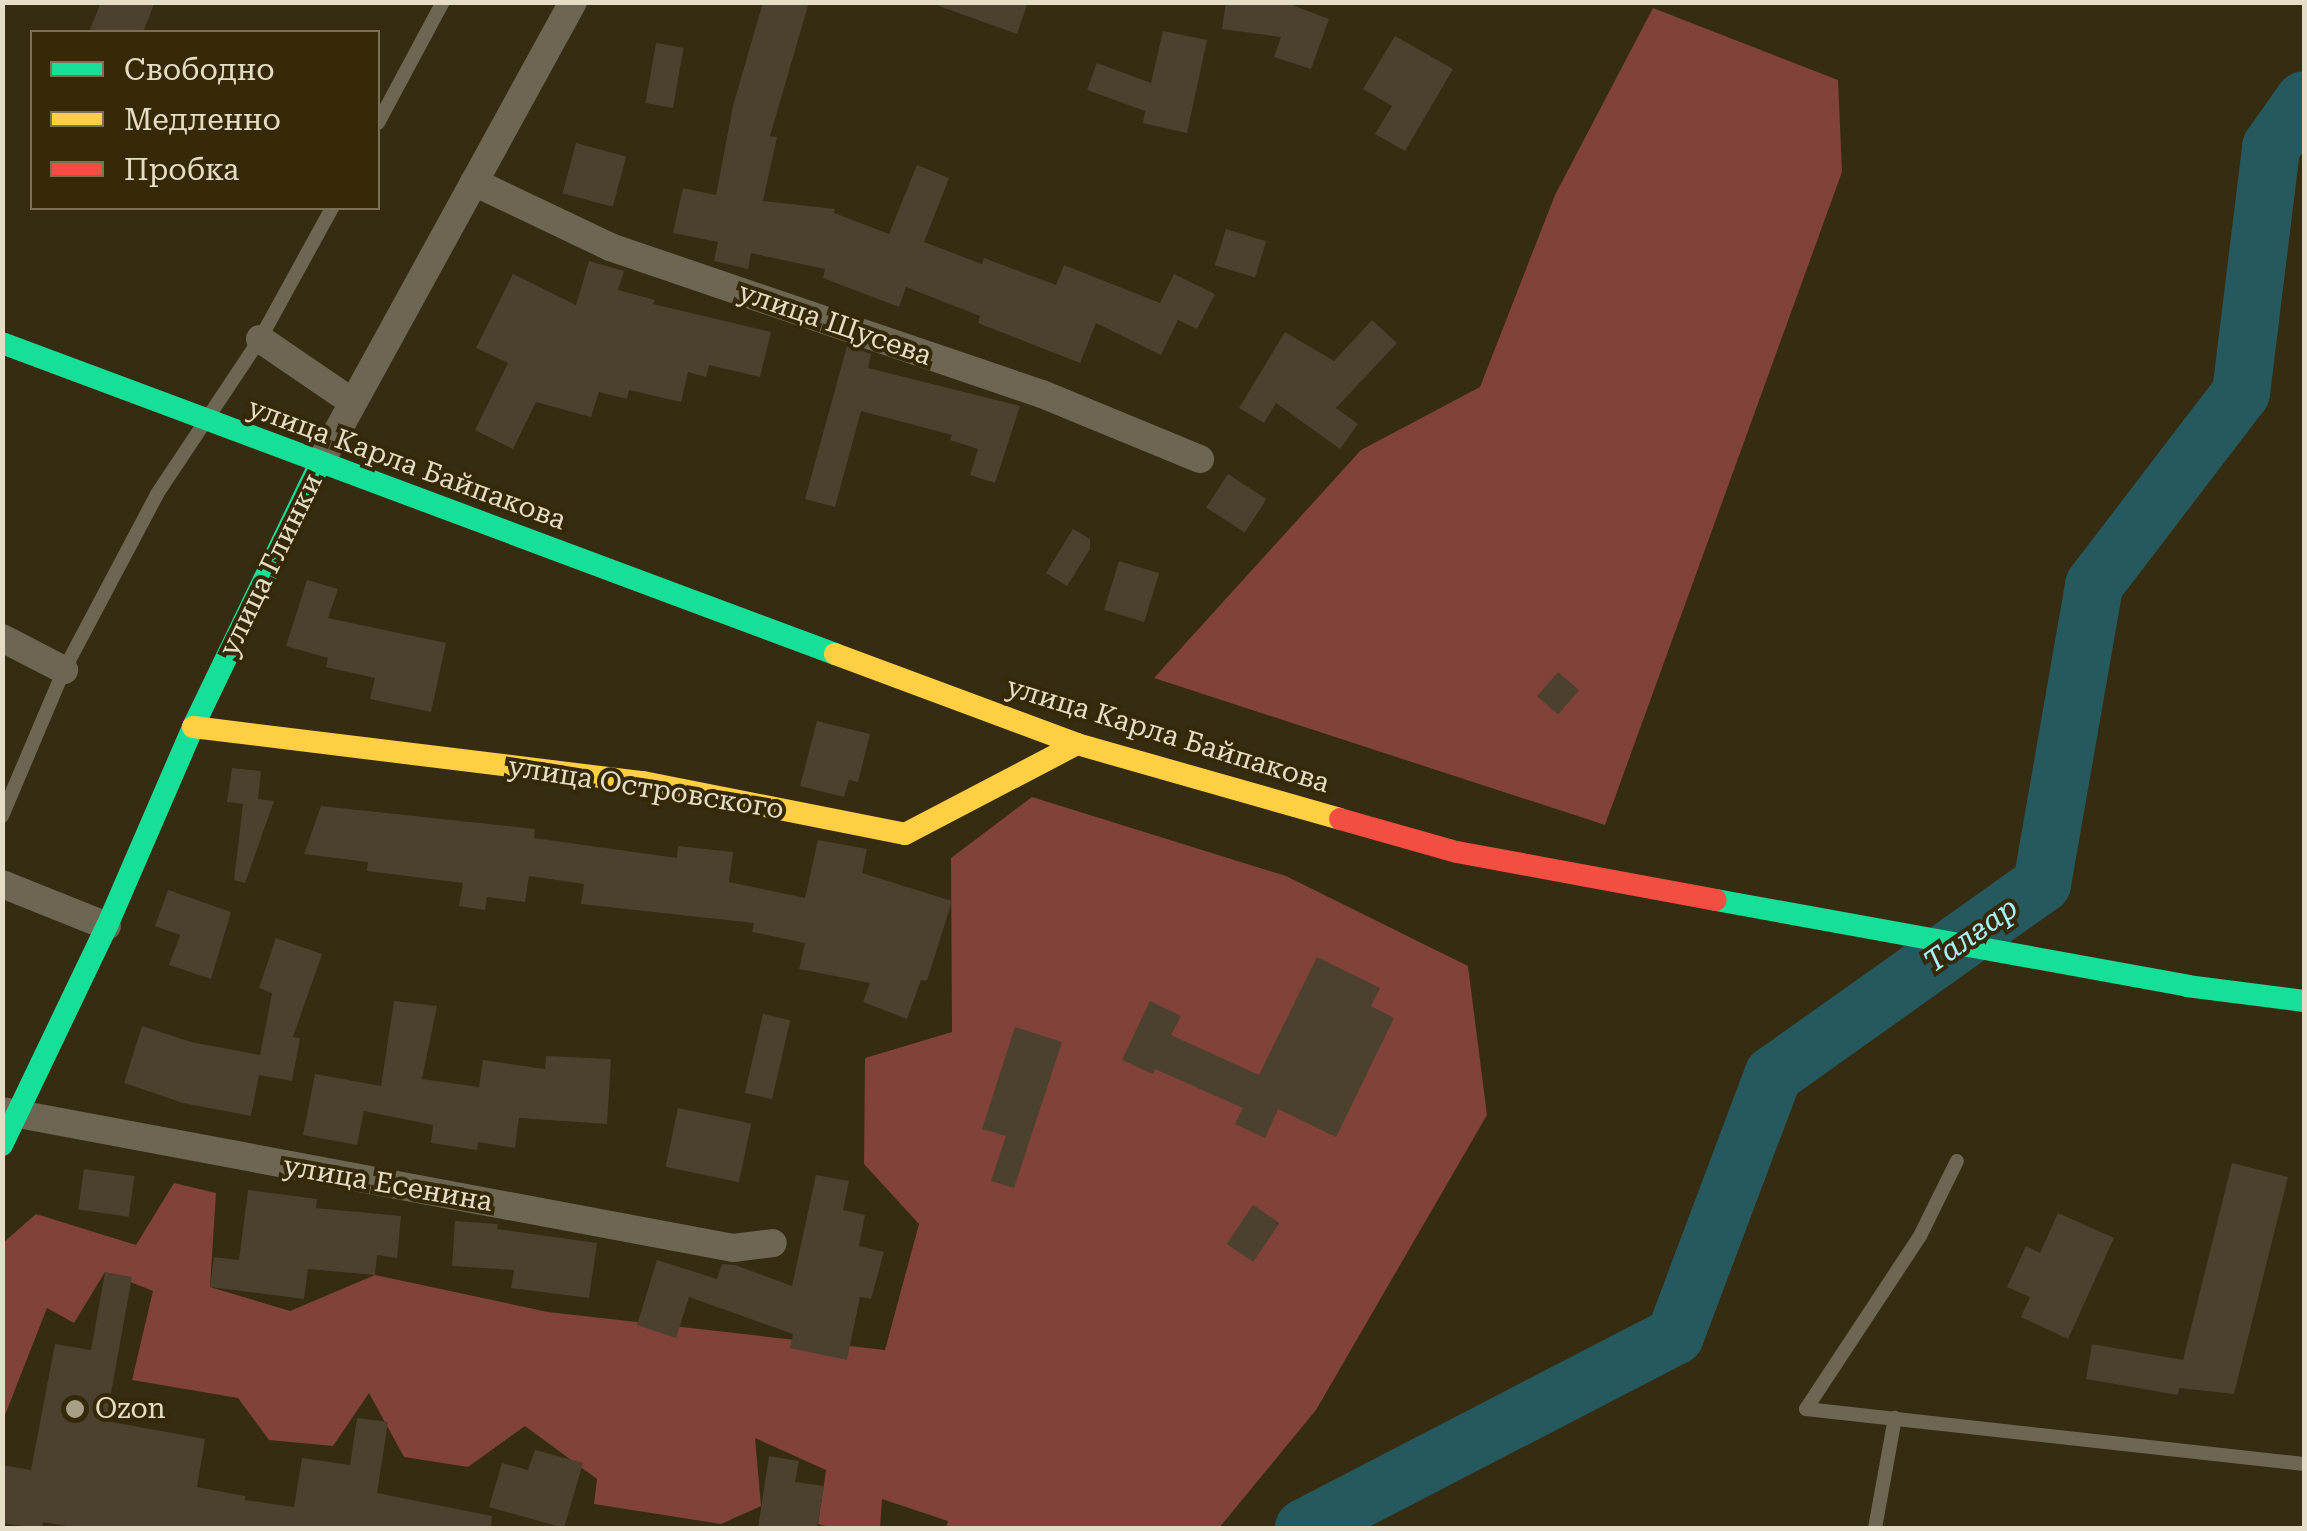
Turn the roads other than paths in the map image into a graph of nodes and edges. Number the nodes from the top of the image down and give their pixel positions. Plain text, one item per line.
1 (444, 2) edge
2 (573, 2) edge
3 (380, 119) edge
4 (474, 182) junction
5 (331, 210) edge
6 (260, 339) junction
7 (2, 343) edge
8 (350, 400) junction
9 (204, 421) junction
10 (1200, 459) dead end
11 (320, 463) junction
12 (2, 638) edge
13 (64, 670) junction
14 (193, 727) junction
15 (1077, 744) junction
16 (2, 816) edge
17 (2, 884) edge
18 (107, 926) junction
19 (2304, 1000) edge
20 (10, 1113) edge
21 (2, 1145) edge
22 (1957, 1161) dead end
23 (774, 1243) dead end
24 (1894, 1418) junction
25 (2304, 1464) edge
26 (1875, 1528) edge

1 - 3 lane
2 - 4 street, улица Глинки
4 - 8 street, улица Глинки
4 - 10 street, улица Щусева
5 - 6 lane
6 - 8 street
6 - 9 lane
7 - 9 main road, улица Карла Байпакова
8 - 11 street, улица Глинки
9 - 11 main road, улица Карла Байпакова
9 - 13 lane
11 - 14 main road, улица Глинки
11 - 15 main road, улица Карла Байпакова
12 - 13 street
13 - 16 lane
14 - 15 main road, улица Островского
14 - 18 main road, улица Глинки
15 - 19 main road, улица Карла Байпакова
17 - 18 street
18 - 20 main road, улица Глинки
20 - 21 main road, улица Глинки
20 - 23 street, улица Есенина
22 - 24 lane
24 - 25 lane
24 - 26 lane

